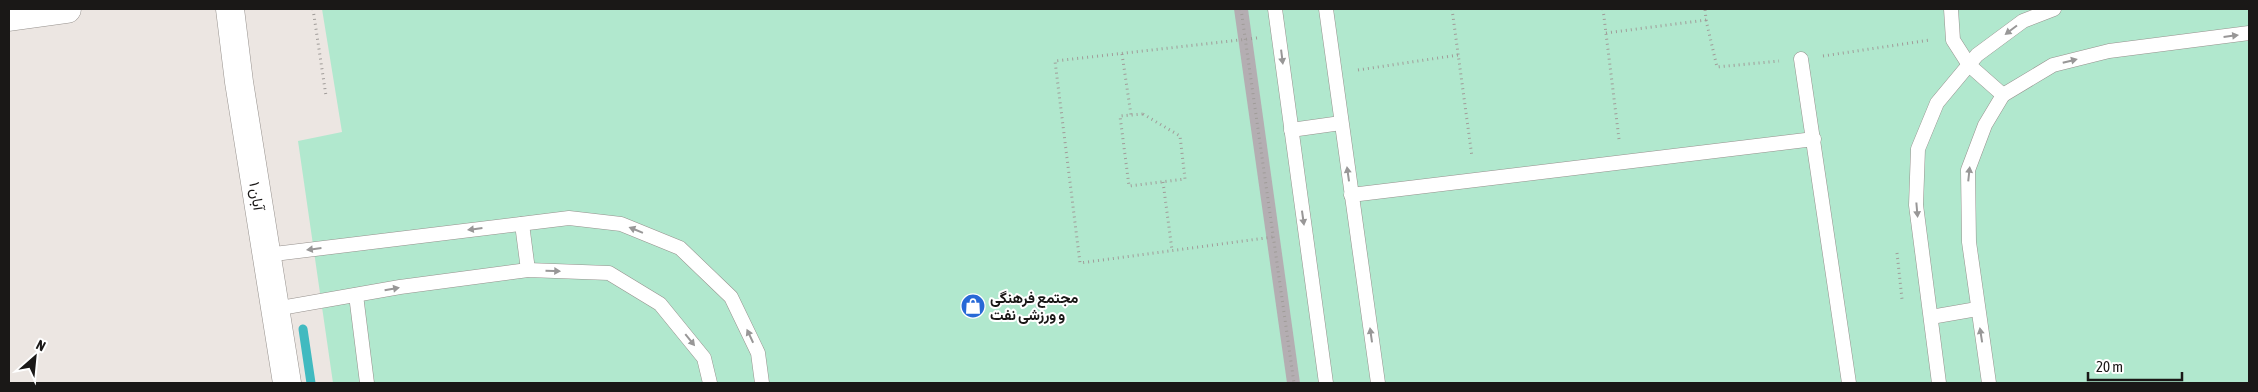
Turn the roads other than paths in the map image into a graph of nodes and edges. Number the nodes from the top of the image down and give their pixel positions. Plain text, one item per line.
1 (68, 9) edge
2 (230, 9) edge
3 (1275, 9) edge
4 (1326, 9) edge
5 (1951, 9) edge
6 (2054, 9) edge
7 (9, 17) edge
8 (2249, 33) edge
9 (1801, 59) dead end
10 (1969, 65) junction
11 (2003, 95) junction
12 (1341, 123) junction
13 (1291, 130) junction
14 (1814, 139) junction
15 (1351, 195) junction
16 (522, 224) junction
17 (266, 255) junction
18 (528, 270) junction
19 (356, 295) junction
20 (275, 308) junction
21 (1977, 309) junction
22 (1930, 318) junction
23 (287, 383) edge
24 (367, 383) edge
25 (710, 383) edge
26 (762, 383) edge
27 (1326, 383) edge
28 (1378, 383) edge
29 (1849, 383) edge
30 (1939, 383) edge
31 (1988, 383) edge

1 - 7 street
2 - 17 street, آبان ۱
3 -> 13 lane
4 - 12 lane
5 - 10 lane
6 -> 10 lane
11 -> 8 lane
9 - 14 lane
10 - 11 lane
10 -> 22 lane
21 -> 11 lane
12 - 13 lane
15 -> 12 lane
13 -> 27 lane
14 - 15 lane
14 - 29 lane
28 -> 15 lane
16 -> 17 lane
16 - 18 lane
26 -> 16 lane
17 - 20 street, آبان ۱
19 -> 18 lane
18 -> 25 lane
19 - 20 lane
19 - 24 lane
20 - 23 street, آبان ۱
21 - 22 lane
31 -> 21 lane
22 - 30 lane

